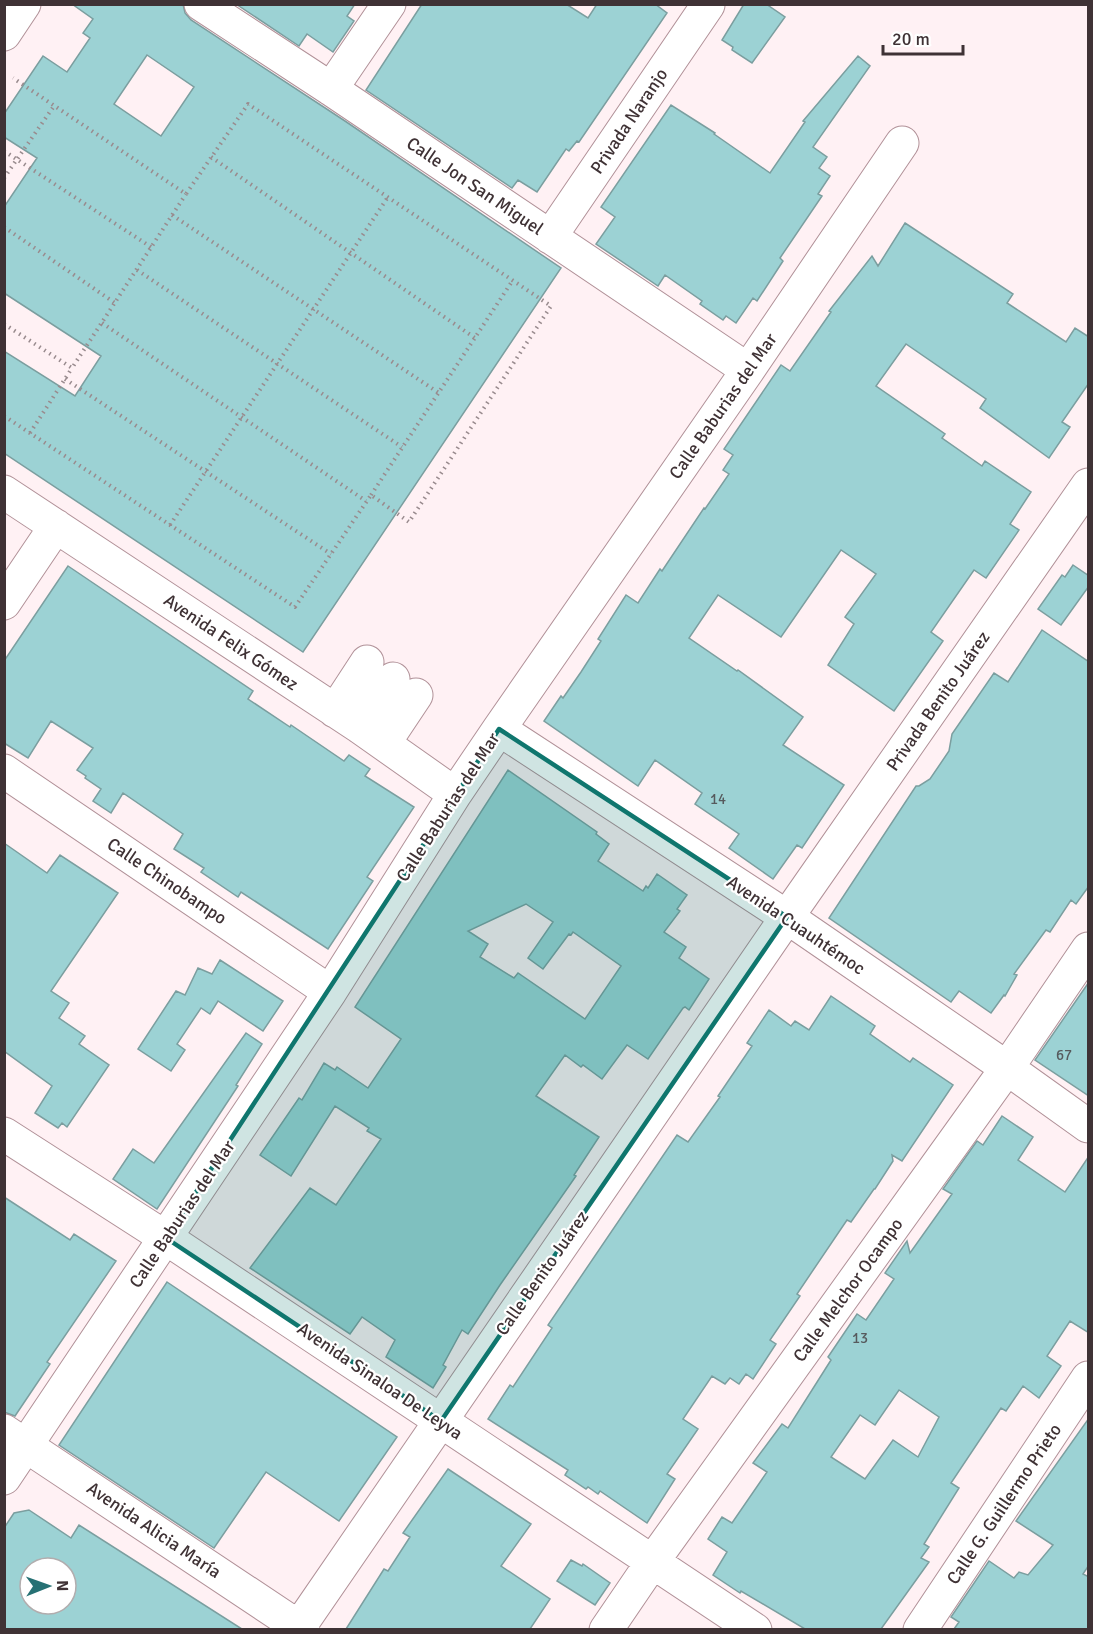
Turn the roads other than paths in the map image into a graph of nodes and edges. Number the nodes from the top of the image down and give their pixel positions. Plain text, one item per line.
1 (24, 4) edge
2 (201, 4) edge
3 (389, 4) edge
4 (708, 5) edge
5 (4, 34) edge
6 (332, 89) junction
7 (902, 143) dead end
8 (550, 237) junction
9 (748, 370) junction
10 (1089, 485) edge
11 (4, 492) edge
12 (56, 526) junction
13 (4, 603) edge
14 (360, 727) junction
15 (499, 729) junction
16 (4, 771) edge
17 (456, 794) junction
18 (787, 917) junction
19 (1089, 950) edge
20 (330, 992) junction
21 (1007, 1068) junction
22 (1089, 1126) edge
23 (4, 1134) edge
24 (166, 1238) junction
25 (1089, 1378) edge
26 (441, 1421) junction
27 (15, 1438) edge
28 (4, 1478) edge
29 (653, 1562) junction
30 (299, 1629) edge
31 (606, 1629) edge
32 (755, 1629) edge
33 (920, 1629) edge

1 - 5 street
2 - 6 street, Calle Jon San Miguel
3 - 6 street
4 - 8 street, Privada Naranjo
6 - 8 street, Calle Jon San Miguel
7 - 9 street, Calle Baburias del Mar
8 - 9 street, Calle Jon San Miguel
9 - 15 street, Calle Baburias del Mar
10 - 18 street, Privada Benito Juárez
11 - 12 street, Avenida Felix Gómez
12 - 13 street
12 - 14 street, Avenida Felix Gómez
14 - 14 street
14 - 17 street, Avenida Felix Gómez
15 - 17 street, Calle Baburias del Mar
15 - 18 street, Avenida Cuauhtémoc
16 - 20 street, Calle Chinobampo
17 - 20 street, Calle Baburias del Mar
18 - 21 street, Avenida Cuauhtémoc
18 - 26 street, Calle Benito Juárez
19 - 21 street, Calle Melchor Ocampo
20 - 24 street, Calle Baburias del Mar
21 - 22 street, Avenida Cuauhtémoc
21 - 29 street, Calle Melchor Ocampo
23 - 24 street, Avenida Sinaloa De Leyva
24 - 26 street, Avenida Sinaloa De Leyva
24 - 27 street, Calle Baburias del Mar
25 - 33 street, Calle G. Guillermo Prieto
26 - 29 street, Avenida Sinaloa De Leyva
26 - 30 street, Calle Benito Juárez
27 - 28 street, Calle Baburias del Mar
27 - 30 street, Avenida Alicia María
29 - 31 street, Calle Melchor Ocampo
29 - 32 street, Avenida Sinaloa De Leyva

